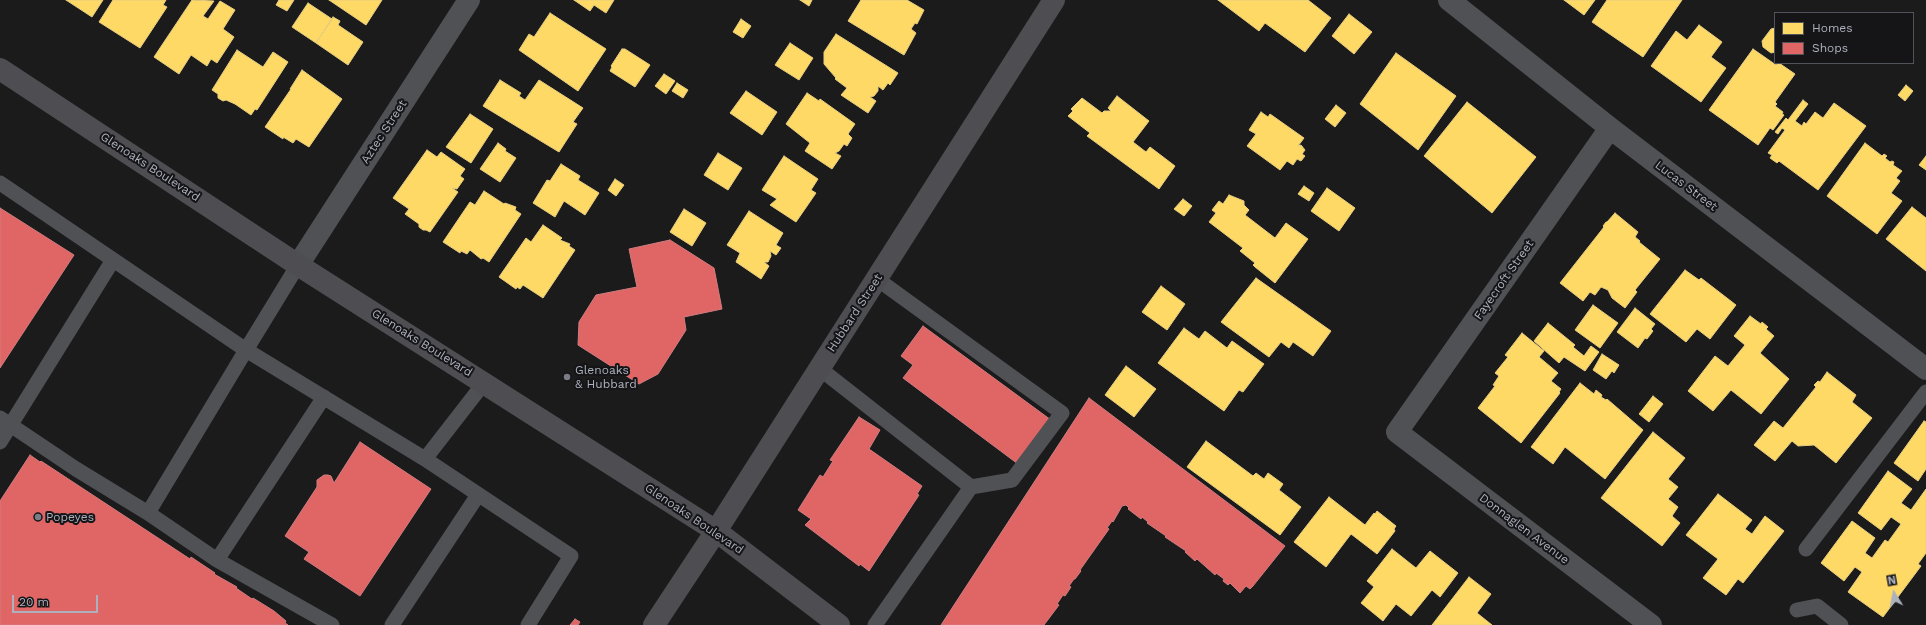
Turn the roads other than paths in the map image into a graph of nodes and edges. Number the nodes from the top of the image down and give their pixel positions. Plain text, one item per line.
1 (469, 0) edge
2 (1054, 0) edge
3 (1449, 0) edge
4 (0, 69) edge
5 (1610, 128) junction
6 (0, 183) edge
7 (113, 260) junction
8 (298, 265) junction
9 (877, 279) junction
10 (246, 350) junction
11 (820, 368) junction
12 (1926, 369) edge
13 (484, 383) junction
14 (1926, 392) edge
15 (324, 397) junction
16 (6, 421) edge
17 (1397, 432) joint
18 (0, 442) edge
19 (425, 459) junction
20 (970, 487) junction
21 (478, 495) junction
22 (148, 513) junction
23 (716, 531) junction
24 (1806, 549) dead end
25 (217, 560) junction
26 (1797, 610) dead end
27 (332, 625) edge
28 (392, 625) edge
29 (528, 625) edge
30 (654, 625) edge
31 (839, 625) edge
32 (875, 625) edge
33 (1651, 625) edge
34 (1841, 625) edge

1 - 8 street, Aztec Street
2 - 9 main road, Hubbard Street
3 - 5 street, Lucas Street
4 - 8 main road, Glenoaks Boulevard
5 - 12 street, Lucas Street
5 - 17 street, Fayecroft Street
6 - 7 lane
7 - 10 lane
7 - 16 lane
8 - 10 lane
8 - 13 main road, Glenoaks Boulevard
9 - 11 main road, Hubbard Street
9 - 20 lane
10 - 15 lane
10 - 22 lane
11 - 20 lane
11 - 23 main road, Hubbard Street
13 - 19 lane
13 - 23 main road, Glenoaks Boulevard
14 - 24 lane
15 - 19 lane
15 - 25 lane
16 - 18 lane
16 - 22 lane
17 - 33 street, Donnaglen Avenue
19 - 21 lane
20 - 32 lane
21 - 28 lane
21 - 29 lane
22 - 25 lane
23 - 30 main road, Hubbard Street
23 - 31 main road, Glenoaks Boulevard
25 - 27 lane
26 - 34 lane

